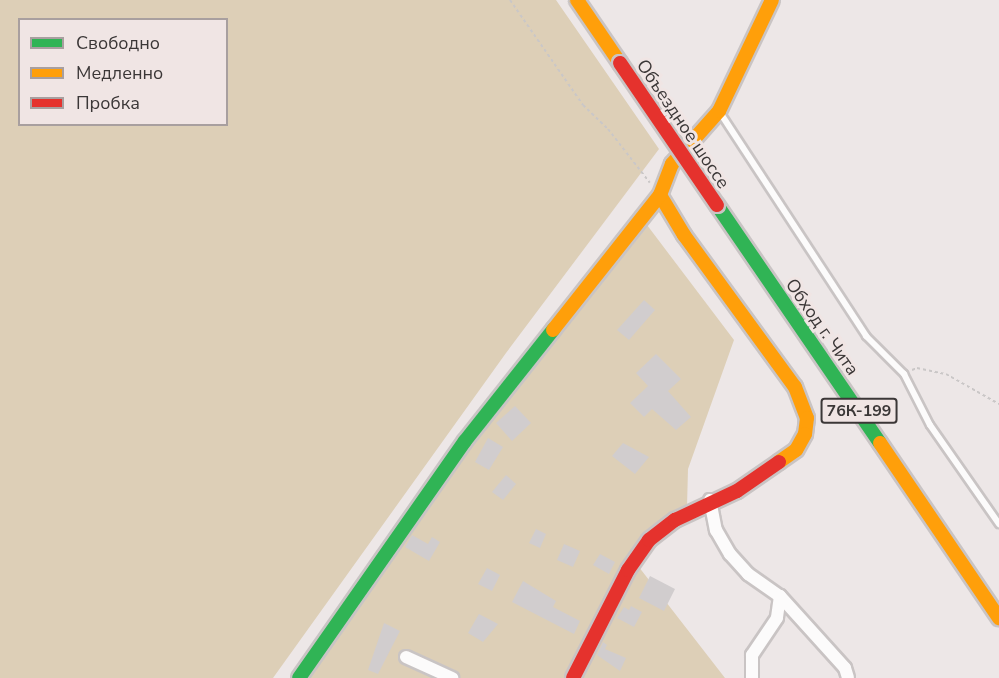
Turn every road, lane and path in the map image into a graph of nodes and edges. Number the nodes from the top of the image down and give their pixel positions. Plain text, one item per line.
1 (510, 0) edge
2 (577, 0) edge
3 (772, 0) edge
4 (720, 111) junction
5 (660, 195) junction
6 (717, 205) joint
7 (904, 374) junction
8 (999, 404) edge
9 (710, 500) junction
10 (999, 524) edge
11 (780, 596) junction
12 (999, 618) edge
13 (406, 657) dead end
14 (299, 678) edge
15 (452, 678) edge
16 (573, 678) edge
17 (752, 678) edge
18 (848, 678) edge

1 - 5 path
2 - 6 main road, Объездное шоссе / 76К-199, bridge
3 - 4 main road
4 - 5 main road
4 - 7 lane
5 - 9 main road
5 - 14 main road
6 - 12 main road, Обход г. Чита / 76К-199
7 - 8 path
7 - 10 lane
9 - 11 street
9 - 16 main road
11 - 17 street
11 - 18 street
13 - 15 street

